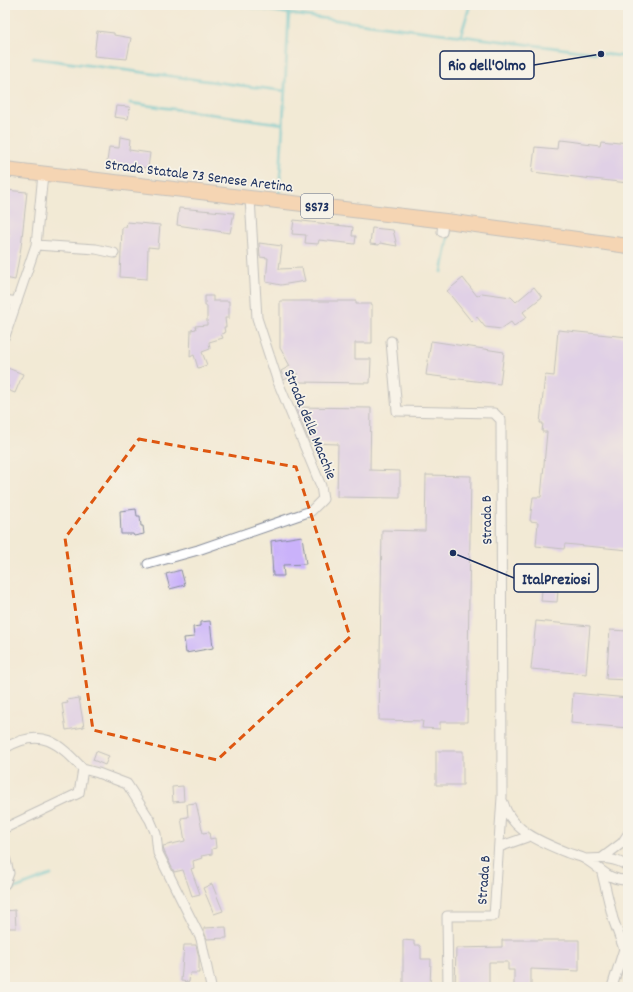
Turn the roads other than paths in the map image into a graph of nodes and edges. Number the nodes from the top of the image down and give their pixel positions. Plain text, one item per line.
1 (5, 169) edge
2 (43, 174) junction
3 (250, 198) junction
4 (36, 245) junction
5 (628, 246) edge
6 (114, 253) dead end
7 (5, 300) edge
8 (18, 302) junction
9 (5, 336) edge
10 (391, 341) dead end
11 (148, 564) dead end
12 (5, 748) edge
13 (83, 769) junction
14 (502, 797) junction
15 (5, 828) edge
16 (628, 834) edge
17 (530, 836) junction
18 (499, 847) junction
19 (5, 857) edge
20 (602, 858) junction
21 (585, 859) junction
22 (628, 867) edge
23 (602, 873) junction
24 (628, 880) edge
25 (5, 884) edge
26 (628, 936) edge
27 (624, 949) junction
28 (211, 987) edge
29 (448, 987) edge
30 (612, 987) edge

1 - 2 main road, Strada Statale 73 Senese Aretina / SS73
2 - 3 main road, Strada Statale 73 Senese Aretina / SS73
2 - 4 street
3 - 5 main road, Strada Statale 73 Senese Aretina / SS73
3 - 11 street, Strada delle Macchie
4 - 6 street
4 - 8 street
7 - 8 street
8 - 9 street
10 - 14 street, Strada B
12 - 13 street
13 - 15 street
13 - 28 street
14 - 17 street, Strada B
14 - 18 street, Strada B
16 - 20 street
17 - 18 street, Strada B
17 - 21 street, Strada B
18 - 29 street, Strada B
19 - 25 street
20 - 21 street, Strada B
20 - 22 street, Strada B
21 - 23 street, Strada B
23 - 24 street, Strada B
23 - 27 street
26 - 27 street
27 - 30 street

